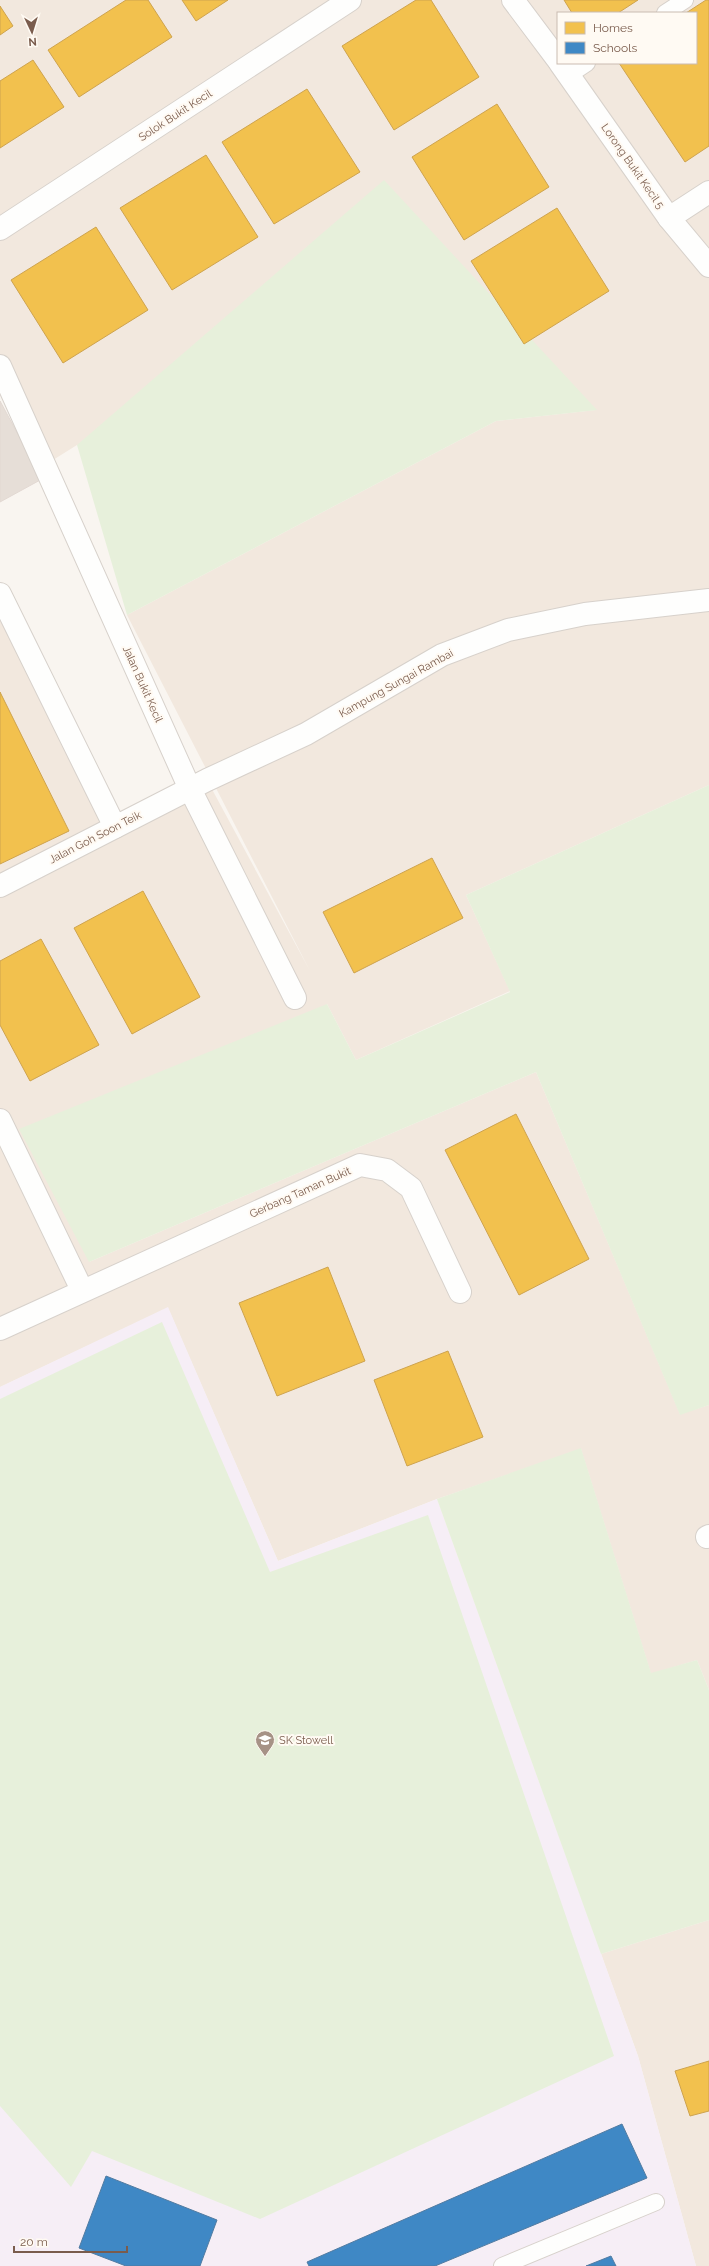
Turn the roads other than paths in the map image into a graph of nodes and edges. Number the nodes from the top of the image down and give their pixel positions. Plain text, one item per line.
1 (349, 0) edge
2 (513, 0) edge
3 (685, 0) edge
4 (667, 12) edge
5 (557, 59) edge
6 (579, 64) edge
7 (562, 66) edge
8 (709, 192) edge
9 (669, 218) junction
10 (0, 229) edge
11 (709, 266) edge
12 (0, 366) edge
13 (0, 594) edge
14 (709, 600) edge
15 (190, 789) junction
16 (115, 827) junction
17 (0, 886) edge
18 (295, 998) dead end
19 (0, 1120) edge
20 (82, 1290) junction
21 (460, 1292) dead end
22 (0, 1329) edge
23 (656, 2202) dead end
24 (502, 2266) edge

1 - 10 street, Solok Bukit Kecil
2 - 5 street, Lorong Bukit Kecil 5
3 - 4 lane
6 - 7 lane
7 - 9 street, Lorong Bukit Kecil 5
8 - 9 street
9 - 11 street, Lorong Bukit Kecil 5
12 - 15 street, Jalan Bukit Kecil
13 - 16 street
14 - 15 street, Kampung Sungai Rambai
15 - 16 street, Jalan Goh Soon Teik
15 - 18 street, Jalan Bukit Kecil
16 - 17 street, Jalan Goh Soon Teik
19 - 20 street
20 - 21 street, Gerbang Taman Bukit
20 - 22 street, Gerbang Taman Bukit
23 - 24 lane

